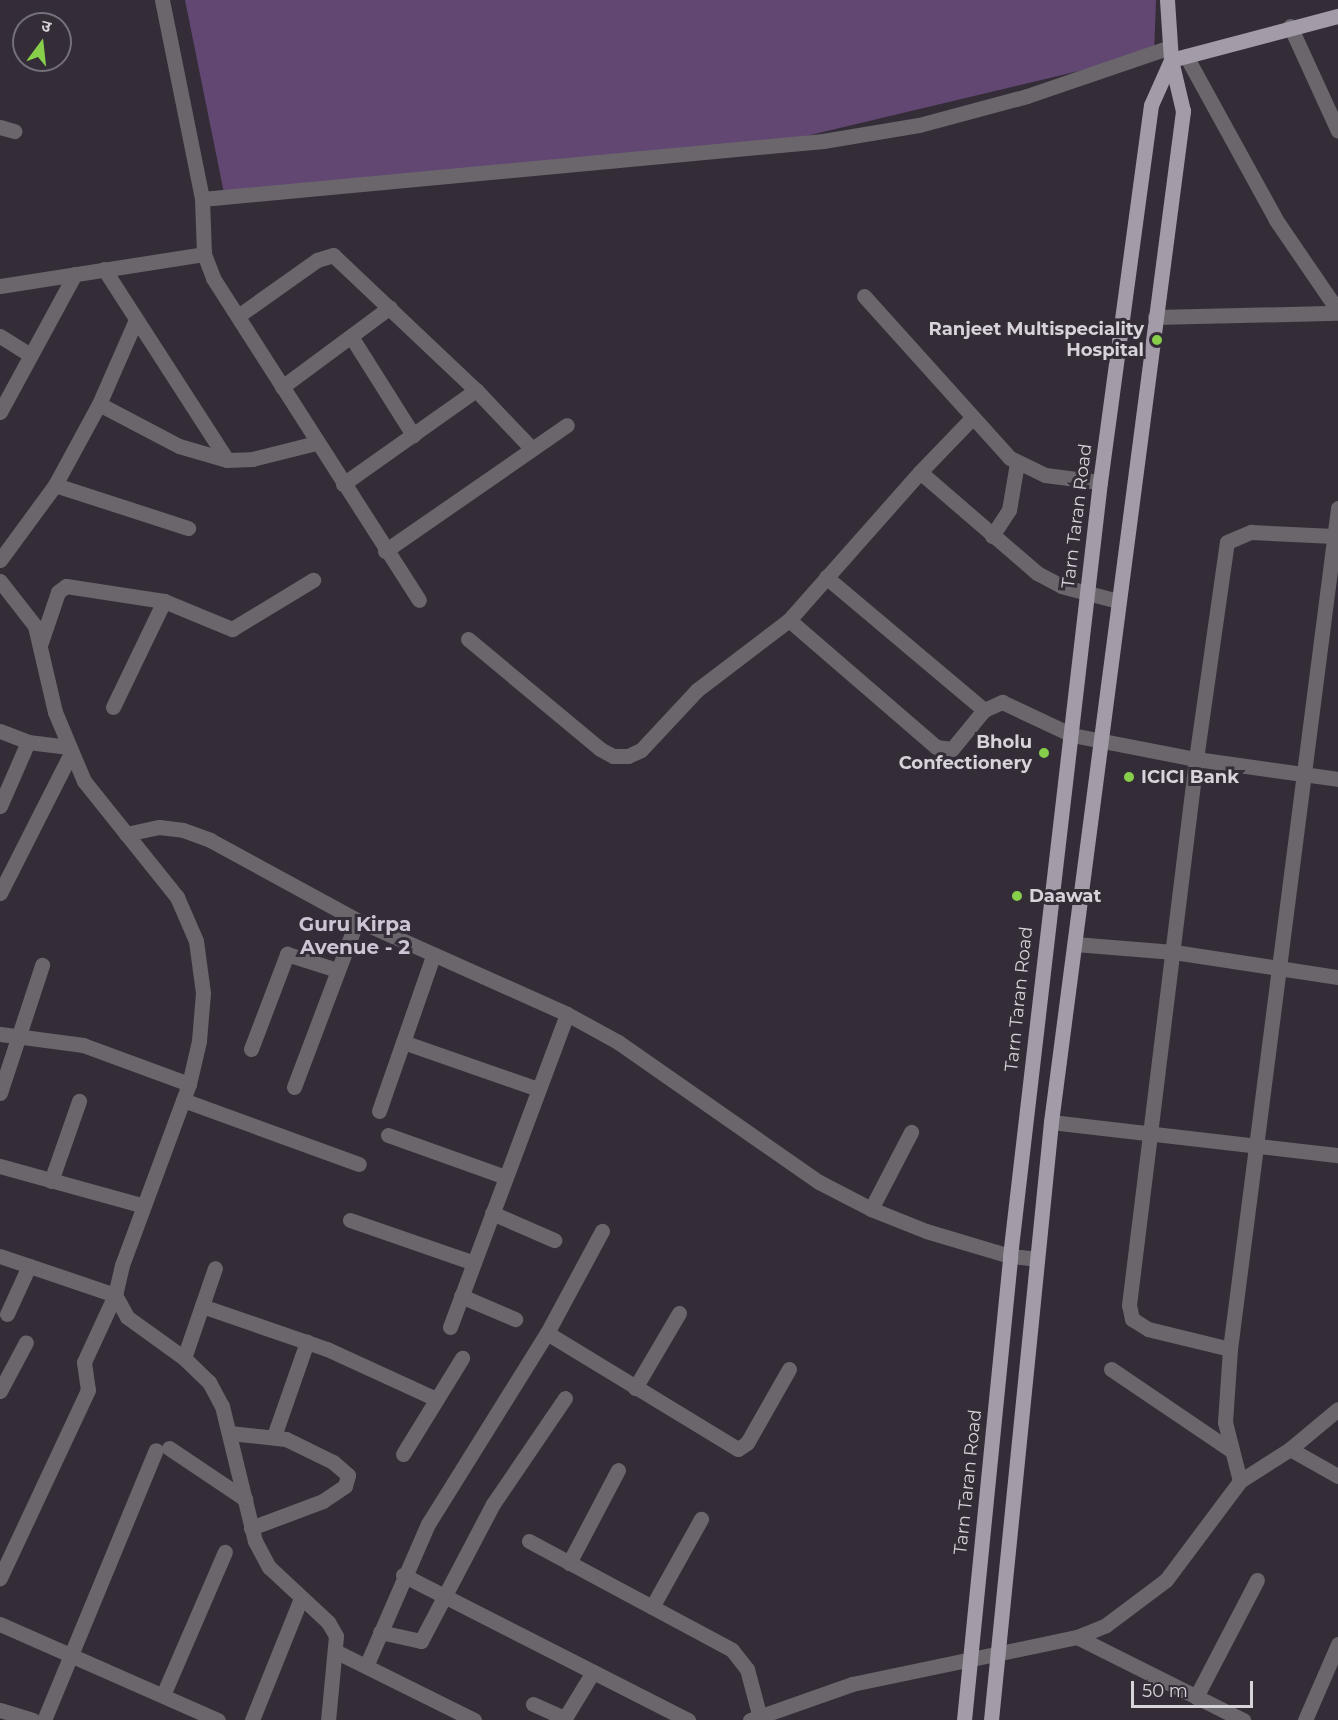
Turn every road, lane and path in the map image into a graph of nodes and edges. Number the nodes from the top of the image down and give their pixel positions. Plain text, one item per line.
1 (162, 0) edge
2 (1167, 0) edge
3 (1338, 16) edge
4 (1290, 26) junction
5 (1170, 53) junction
6 (1186, 56) junction
7 (1338, 131) edge
8 (202, 199) junction
9 (204, 254) junction
10 (104, 269) junction
11 (75, 274) junction
12 (0, 286) edge
13 (864, 297) dead end
14 (390, 308) junction
15 (1338, 312) edge
16 (238, 316) junction
17 (1155, 317) junction
18 (135, 322) junction
19 (0, 336) edge
20 (352, 338) junction
21 (31, 355) junction
22 (282, 387) junction
23 (476, 390) junction
24 (99, 404) junction
25 (0, 412) edge
26 (972, 418) junction
27 (567, 426) dead end
28 (413, 435) junction
29 (316, 443) junction
30 (532, 449) junction
31 (227, 460) junction
32 (1017, 463) junction
33 (920, 472) junction
34 (1100, 482) junction
35 (342, 484) junction
36 (55, 485) junction
37 (1338, 508) edge
38 (188, 528) dead end
39 (992, 536) junction
40 (1334, 536) junction
41 (385, 551) junction
42 (0, 560) edge
43 (826, 577) junction
44 (313, 580) dead end
45 (0, 581) edge
46 (1087, 595) junction
47 (418, 600) dead end
48 (164, 601) junction
49 (1118, 601) junction
50 (1333, 613) edge
51 (789, 620) junction
52 (468, 639) dead end
53 (40, 645) junction
54 (113, 708) dead end
55 (984, 710) junction
56 (0, 731) edge
57 (1071, 735) junction
58 (1101, 740) junction
59 (28, 742) junction
60 (68, 751) junction
61 (1196, 759) junction
62 (1305, 775) junction
63 (1338, 779) edge
64 (0, 806) edge
65 (126, 834) junction
66 (0, 893) edge
67 (357, 920) junction
68 (1075, 944) junction
69 (1174, 952) junction
70 (434, 956) junction
71 (42, 965) dead end
72 (1281, 968) junction
73 (337, 970) junction
74 (1338, 977) edge
75 (567, 1014) junction
76 (0, 1034) edge
77 (18, 1038) junction
78 (403, 1042) junction
79 (251, 1048) dead end
80 (189, 1084) junction
81 (294, 1087) dead end
82 (538, 1089) junction
83 (0, 1093) edge
84 (183, 1100) junction
85 (79, 1101) dead end
86 (379, 1111) dead end
87 (1051, 1122) junction
88 (911, 1132) dead end
89 (1151, 1133) junction
90 (388, 1135) dead end
91 (1255, 1145) junction
92 (1338, 1155) edge
93 (359, 1164) dead end
94 (0, 1166) edge
95 (505, 1178) junction
96 (51, 1181) junction
97 (144, 1206) junction
98 (871, 1209) junction
99 (492, 1213) junction
100 (350, 1220) dead end
101 (602, 1232) dead end
102 (554, 1240) dead end
103 (0, 1256) edge
104 (1010, 1256) junction
105 (1038, 1260) junction
106 (474, 1263) junction
107 (29, 1266) junction
108 (215, 1268) dead end
109 (115, 1295) junction
110 (461, 1296) junction
111 (202, 1306) junction
112 (679, 1313) dead end
113 (7, 1314) dead end
114 (514, 1318) dead end
115 (450, 1327) dead end
116 (547, 1333) junction
117 (26, 1342) dead end
118 (307, 1342) junction
119 (1230, 1349) junction
120 (184, 1358) junction
121 (462, 1358) dead end
122 (789, 1369) dead end
123 (1111, 1369) dead end
124 (635, 1388) junction
125 (0, 1391) edge
126 (565, 1398) dead end
127 (436, 1399) junction
128 (1338, 1409) edge
129 (229, 1433) junction
130 (274, 1436) junction
131 (1290, 1449) junction
132 (1232, 1451) junction
133 (403, 1455) dead end
134 (618, 1470) dead end
135 (1338, 1476) edge
136 (1240, 1481) junction
137 (245, 1499) junction
138 (701, 1519) dead end
139 (251, 1528) junction
140 (529, 1541) dead end
141 (225, 1552) dead end
142 (569, 1563) junction
143 (403, 1575) junction
144 (0, 1578) edge
145 (1257, 1580) dead end
146 (443, 1594) junction
147 (301, 1598) junction
148 (652, 1608) junction
149 (0, 1624) edge
150 (380, 1632) junction
151 (1077, 1637) junction
152 (1338, 1644) edge
153 (337, 1652) junction
154 (996, 1655) junction
155 (71, 1656) junction
156 (971, 1659) junction
157 (367, 1664) junction
158 (593, 1672) junction
159 (163, 1695) junction
160 (1196, 1697) junction
161 (533, 1704) dead end
162 (0, 1710) edge
163 (755, 1717) edge
164 (32, 1720) edge
165 (44, 1720) edge
166 (218, 1720) edge
167 (252, 1720) edge
168 (328, 1720) edge
169 (474, 1720) edge
170 (687, 1720) edge
171 (964, 1720) edge
172 (991, 1720) edge
173 (1243, 1720) edge
174 (1305, 1720) edge

1 - 8 street
2 - 5 main road
3 - 4 main road
4 - 6 main road
4 - 7 street
5 - 6 main road
5 - 8 street
5 - 17 main road
5 - 34 main road, Tarn Taran Road
6 - 15 street
8 - 9 street
9 - 10 street
9 - 16 street
10 - 11 street
10 - 18 street
11 - 12 street
11 - 21 street
13 - 26 street
14 - 16 street
14 - 20 street
14 - 23 street
15 - 17 street
16 - 22 street
17 - 49 main road
18 - 24 street
18 - 31 street
19 - 21 street
20 - 22 street
20 - 28 street
21 - 25 street
22 - 29 street
23 - 28 street
23 - 30 street
24 - 31 street
24 - 36 street
26 - 32 street
26 - 33 street
27 - 30 street
28 - 35 street
29 - 31 street
29 - 35 street
30 - 41 street
32 - 34 street
32 - 39 street
33 - 39 street
33 - 43 street
34 - 46 main road, Tarn Taran Road
35 - 41 street
36 - 38 street
36 - 42 street
37 - 40 street
39 - 46 street
40 - 50 street
40 - 61 street
41 - 47 street
43 - 51 street
43 - 55 street
44 - 48 street
45 - 53 street
46 - 49 street
46 - 57 main road, Tarn Taran Road
48 - 53 street
48 - 54 street
49 - 58 main road
50 - 62 street
51 - 52 street
51 - 55 street
53 - 60 street
55 - 57 street
56 - 59 street
57 - 58 street
57 - 104 main road, Tarn Taran Road
58 - 61 street
58 - 68 main road
59 - 60 street
59 - 64 street
60 - 65 street
60 - 66 street
61 - 62 street
61 - 69 street
62 - 63 street
62 - 72 street
65 - 67 street
65 - 80 street
67 - 70 street
67 - 73 street
68 - 69 street
68 - 87 main road
69 - 72 street
69 - 89 street
70 - 75 street
70 - 78 street
71 - 77 street
72 - 74 street
72 - 91 street
73 - 79 street
73 - 81 street
75 - 82 street
75 - 98 street
76 - 77 street
77 - 80 street
77 - 83 street
78 - 82 street
78 - 86 street
80 - 84 street
82 - 95 street
84 - 93 street
84 - 97 street
85 - 96 street
87 - 89 street
87 - 105 main road
88 - 98 street
89 - 91 street
89 - 119 street
90 - 95 street
91 - 92 street
91 - 119 street
94 - 96 street
95 - 99 street
96 - 97 street
97 - 109 street
98 - 104 street
99 - 102 street
99 - 106 street
100 - 106 street
101 - 116 street
103 - 107 street
104 - 105 street
104 - 156 main road, Tarn Taran Road
105 - 154 main road
106 - 110 street
107 - 109 street
107 - 113 street
108 - 111 street
109 - 120 street
109 - 144 street
110 - 114 street
110 - 115 street
111 - 118 street
111 - 120 street
112 - 124 street
116 - 124 street
116 - 143 street
117 - 125 street
118 - 127 street
118 - 130 street
119 - 132 street
120 - 129 street
121 - 127 street
122 - 124 street
123 - 132 street
126 - 146 street
127 - 133 street
128 - 131 street
129 - 130 street
129 - 137 street
130 - 139 street
131 - 135 street
131 - 136 street
132 - 136 street
134 - 142 street
136 - 151 street
137 - 139 street
137 - 155 street
138 - 148 street
139 - 147 street
140 - 142 street
141 - 159 street
142 - 148 street
143 - 146 street
143 - 150 street
145 - 160 street
146 - 150 street
146 - 158 street
147 - 153 street
147 - 167 street
148 - 163 street
149 - 155 street
150 - 157 street
151 - 154 street
151 - 160 street
152 - 174 street
153 - 157 street
153 - 168 street
154 - 156 street
154 - 172 main road
155 - 159 street
155 - 165 street
156 - 163 street
156 - 171 main road, Tarn Taran Road
157 - 169 street
158 - 161 street
158 - 170 street
159 - 166 street
160 - 173 street
162 - 164 street

